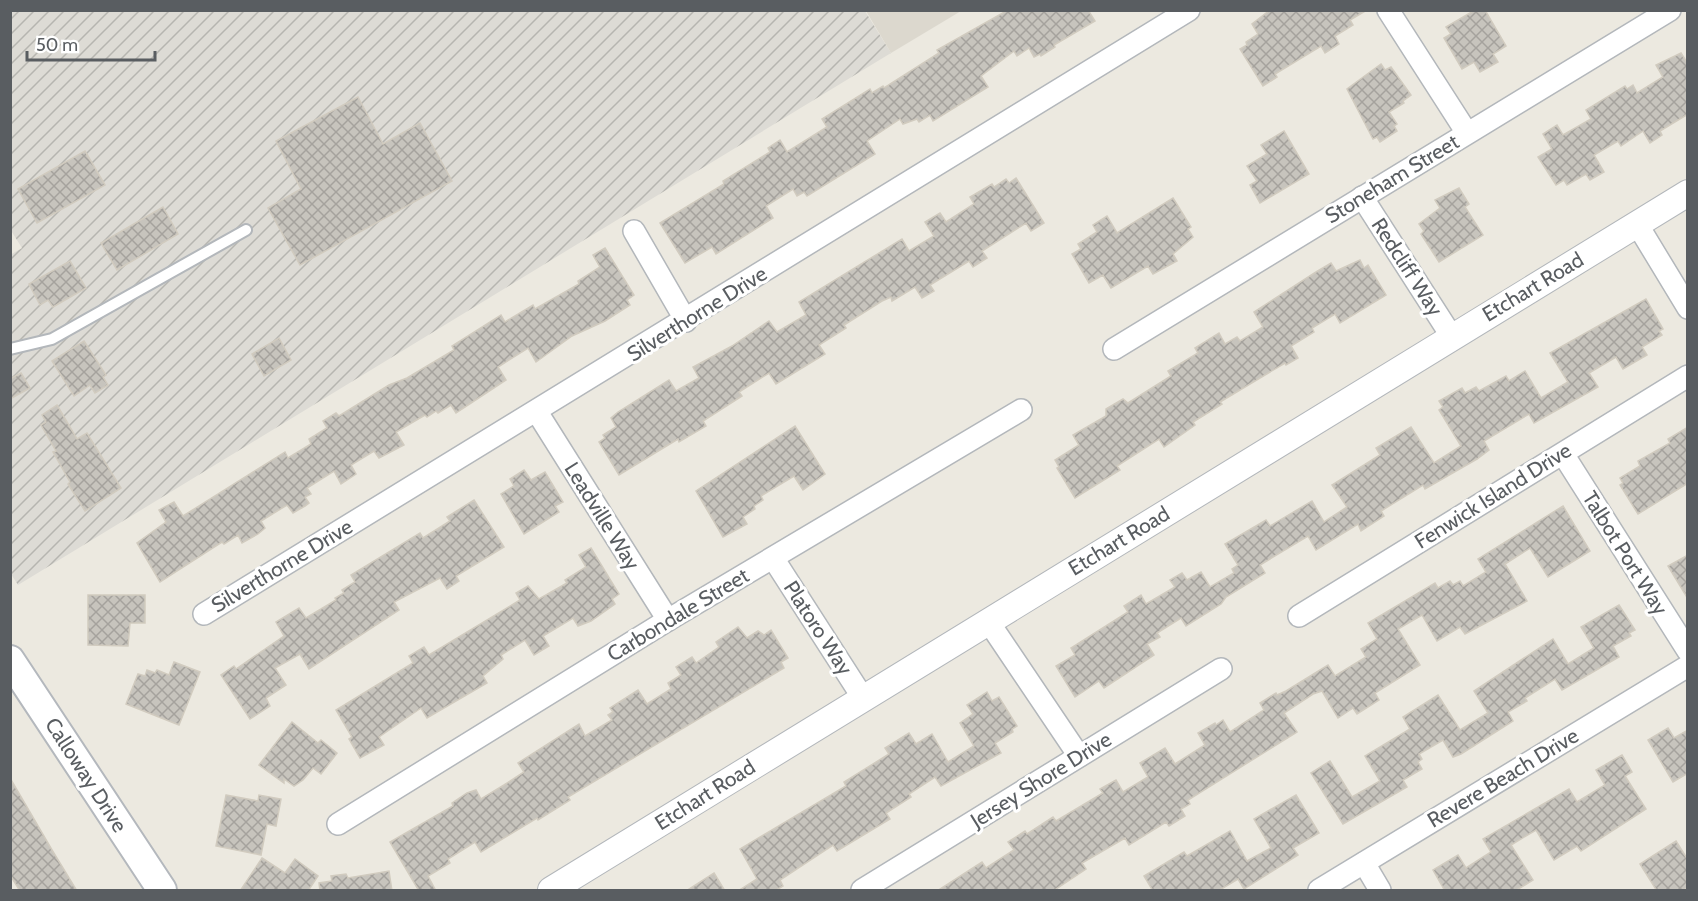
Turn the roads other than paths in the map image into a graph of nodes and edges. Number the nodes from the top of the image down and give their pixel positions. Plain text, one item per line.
1 (1189, 10) edge
2 (1389, 10) edge
3 (1670, 10) edge
4 (1467, 133) junction
5 (1688, 193) edge
6 (1362, 197) junction
7 (1637, 224) junction
8 (246, 230) dead end
9 (634, 231) dead end
10 (1688, 308) edge
11 (687, 321) junction
12 (1452, 337) junction
13 (10, 349) edge
14 (1114, 349) dead end
15 (1688, 376) edge
16 (1021, 410) dead end
17 (537, 412) junction
18 (1563, 454) junction
19 (773, 558) junction
20 (204, 614) dead end
21 (1299, 616) dead end
22 (668, 620) junction
23 (988, 621) junction
24 (1688, 651) edge
25 (10, 660) edge
26 (1688, 666) edge
27 (1221, 669) dead end
28 (862, 698) junction
29 (1079, 756) junction
30 (338, 824) dead end
31 (1364, 863) junction
32 (162, 891) edge
33 (551, 891) edge
34 (862, 891) edge
35 (1319, 891) edge
36 (1380, 891) edge

1 - 11 street, Silverthorne Drive
2 - 4 street
3 - 4 street, Stoneham Street
4 - 6 street, Stoneham Street
5 - 7 street, Etchart Road
6 - 12 street, Redcliff Way
6 - 14 street, Stoneham Street
7 - 10 street
7 - 12 street, Etchart Road
8 - 13 lane
9 - 11 street
11 - 17 street, Silverthorne Drive
12 - 23 street, Etchart Road
15 - 18 street, Fenwick Island Drive
16 - 19 street, Carbondale Street
17 - 20 street, Silverthorne Drive
17 - 22 street, Leadville Way
18 - 21 street, Fenwick Island Drive
18 - 24 street, Talbot Port Way
19 - 22 street, Carbondale Street
19 - 28 street, Platoro Way
22 - 30 street, Carbondale Street
23 - 28 street, Etchart Road
23 - 29 street
25 - 32 main road, Calloway Drive
26 - 31 street, Revere Beach Drive
27 - 29 street, Jersey Shore Drive
28 - 33 street, Etchart Road
29 - 34 street, Jersey Shore Drive
31 - 35 street, Revere Beach Drive
31 - 36 street

